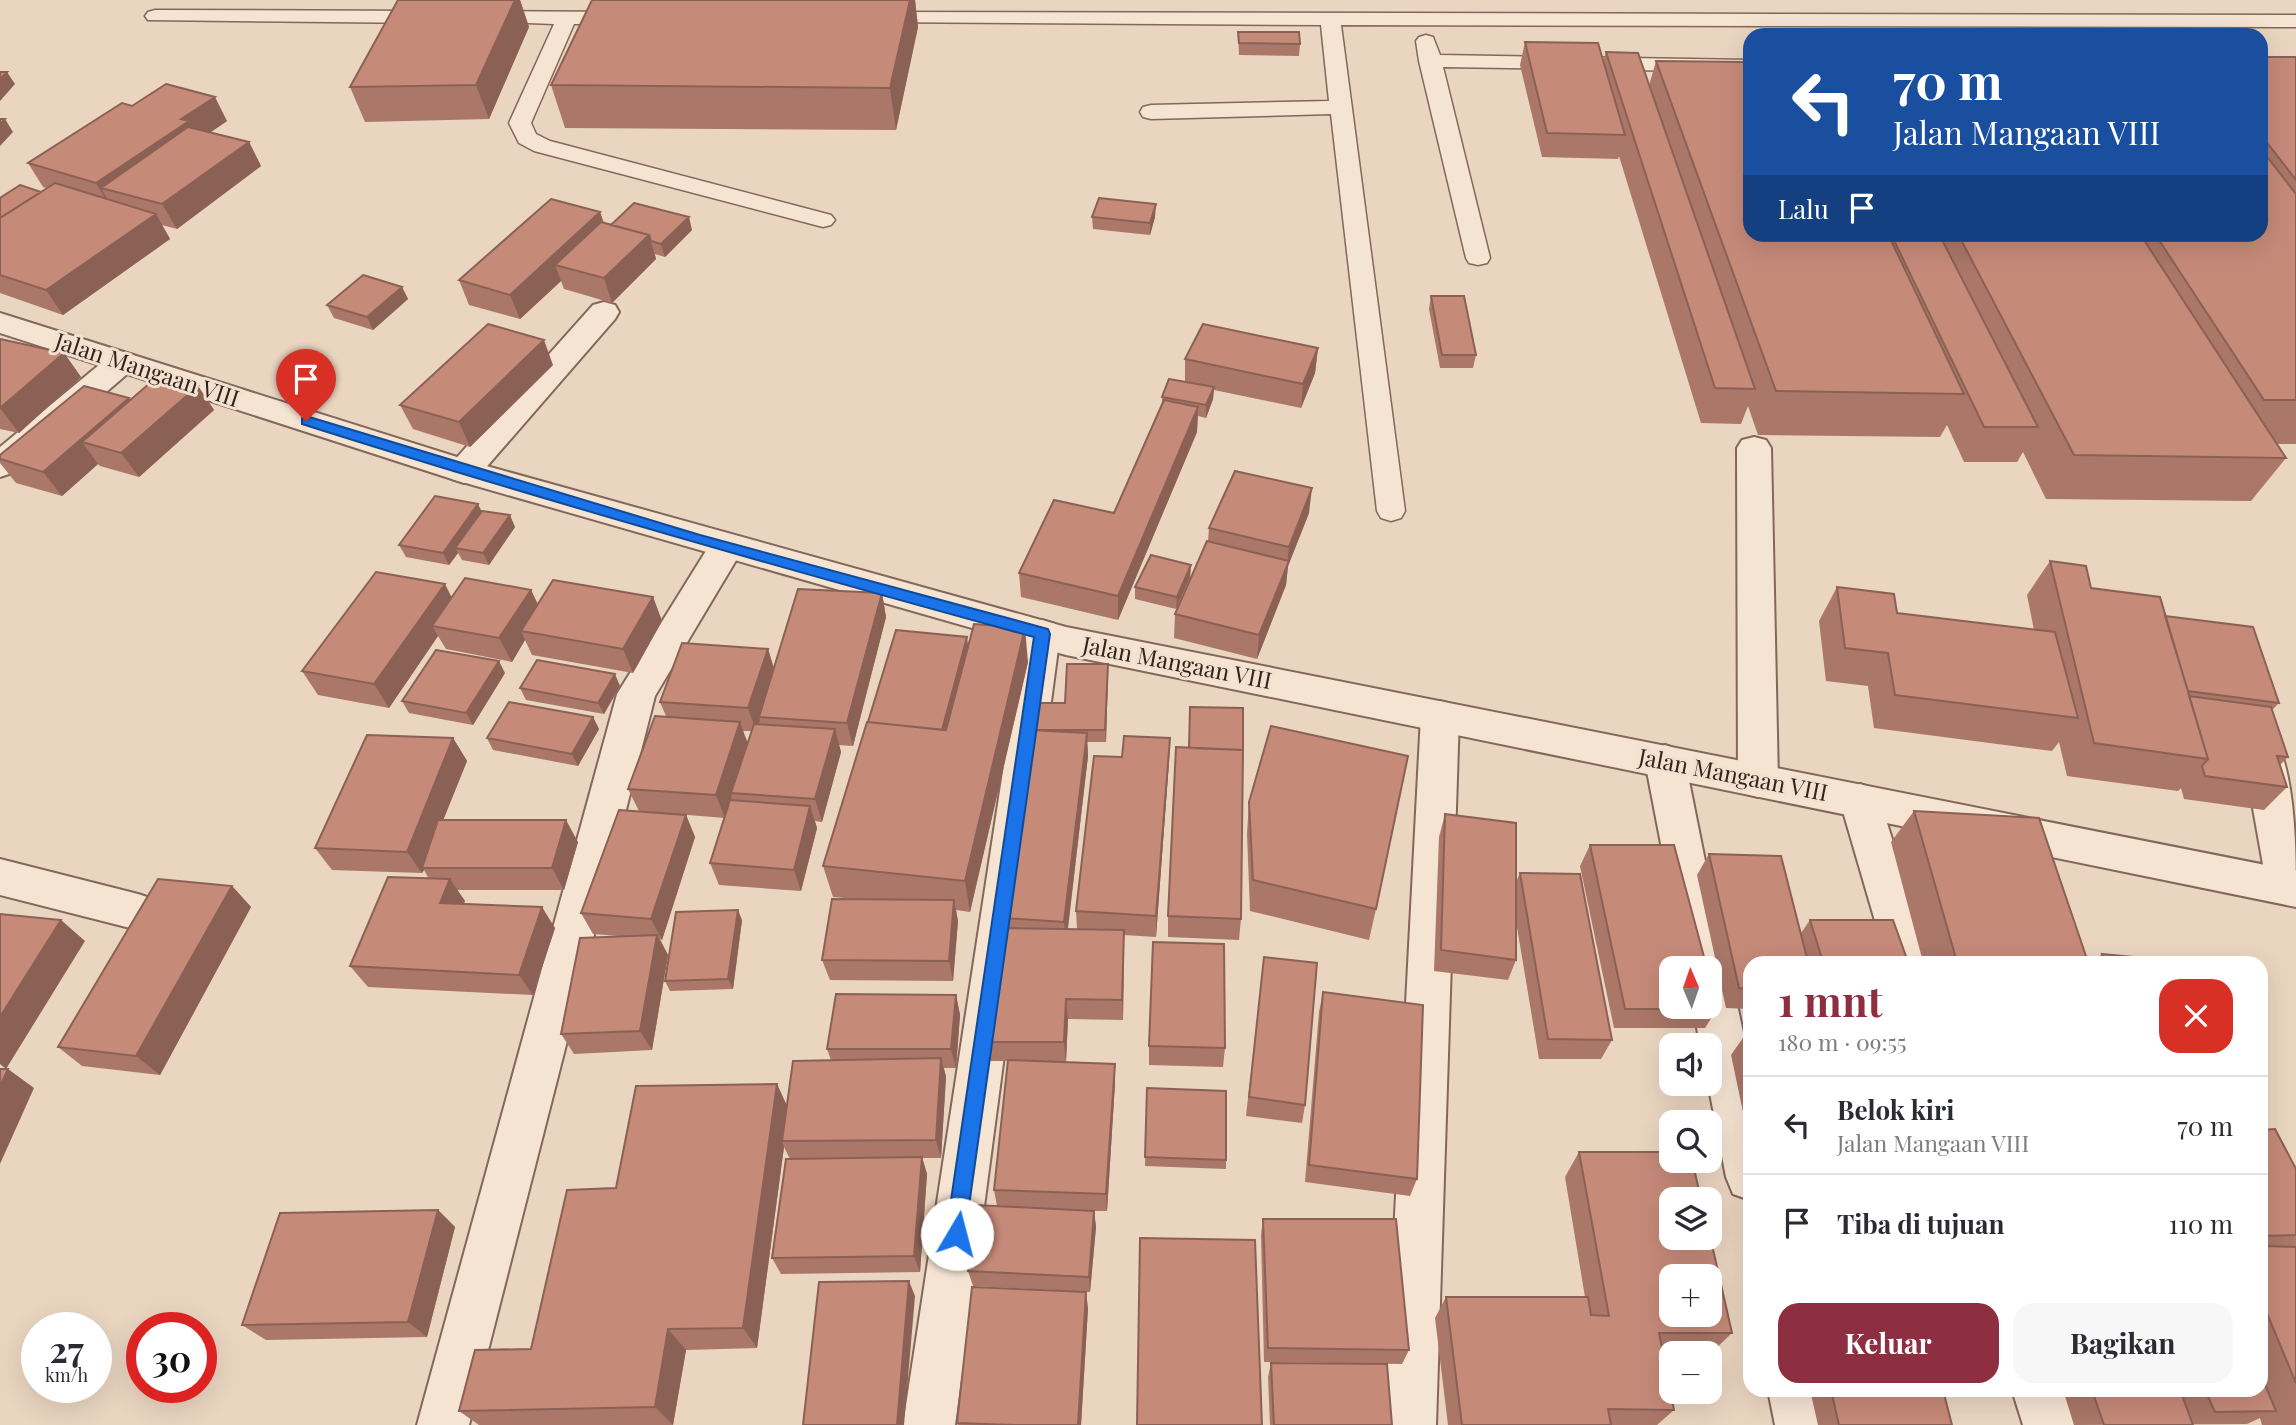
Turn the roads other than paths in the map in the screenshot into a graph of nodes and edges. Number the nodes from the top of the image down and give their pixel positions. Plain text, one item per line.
1 (155, 16) dead end
2 (443, 17) edge
3 (471, 17) edge
4 (567, 18) junction
5 (650, 18) edge
6 (858, 18) edge
7 (1330, 19) junction
8 (1422, 19) junction
9 (2296, 21) edge
10 (1429, 61) junction
11 (1743, 66) edge
12 (1341, 107) junction
13 (1151, 111) dead end
14 (823, 220) dead end
15 (1478, 258) dead end
16 (604, 312) dead end
17 (0, 323) edge
18 (122, 362) junction
19 (1754, 449) dead end
20 (0, 465) edge
21 (464, 471) junction
22 (1391, 511) dead end
23 (726, 547) junction
24 (1042, 634) junction
25 (1440, 716) junction
26 (2258, 722) edge
27 (1665, 761) junction
28 (1758, 780) junction
29 (1860, 801) junction
30 (2012, 832) junction
31 (2026, 871) edge
32 (0, 877) edge
33 (2292, 888) edge
34 (138, 912) edge
35 (1705, 956) edge
36 (1907, 956) edge
37 (1718, 1019) edge
38 (1743, 1143) edge
39 (1795, 1397) edge
40 (2040, 1397) edge
41 (443, 1425) edge
42 (929, 1425) edge
43 (1410, 1425) edge
44 (1801, 1425) edge
45 (2049, 1425) edge

1 - 2 lane
3 - 4 lane
4 - 5 lane
4 - 14 lane
6 - 7 lane
7 - 8 lane
7 - 12 lane
8 - 9 lane
8 - 10 lane
10 - 11 lane
10 - 15 lane
12 - 13 lane
12 - 22 lane
16 - 21 street
17 - 18 street, Jalan Mangaan VIII
18 - 20 street
18 - 21 street, Jalan Mangaan VIII
19 - 28 street
21 - 23 street, Jalan Mangaan VIII
23 - 24 street, Jalan Mangaan VIII
23 - 41 street
24 - 25 street, Jalan Mangaan VIII
24 - 42 street
25 - 27 street, Jalan Mangaan VIII
25 - 43 street
26 - 33 street
27 - 28 street, Jalan Mangaan VIII
27 - 35 street
28 - 29 street, Jalan Mangaan VIII
29 - 30 street, Jalan Mangaan VIII
29 - 36 street
30 - 31 street
30 - 33 street, Jalan Mangaan VIII
32 - 34 street
37 - 38 street
39 - 44 street
40 - 45 street

